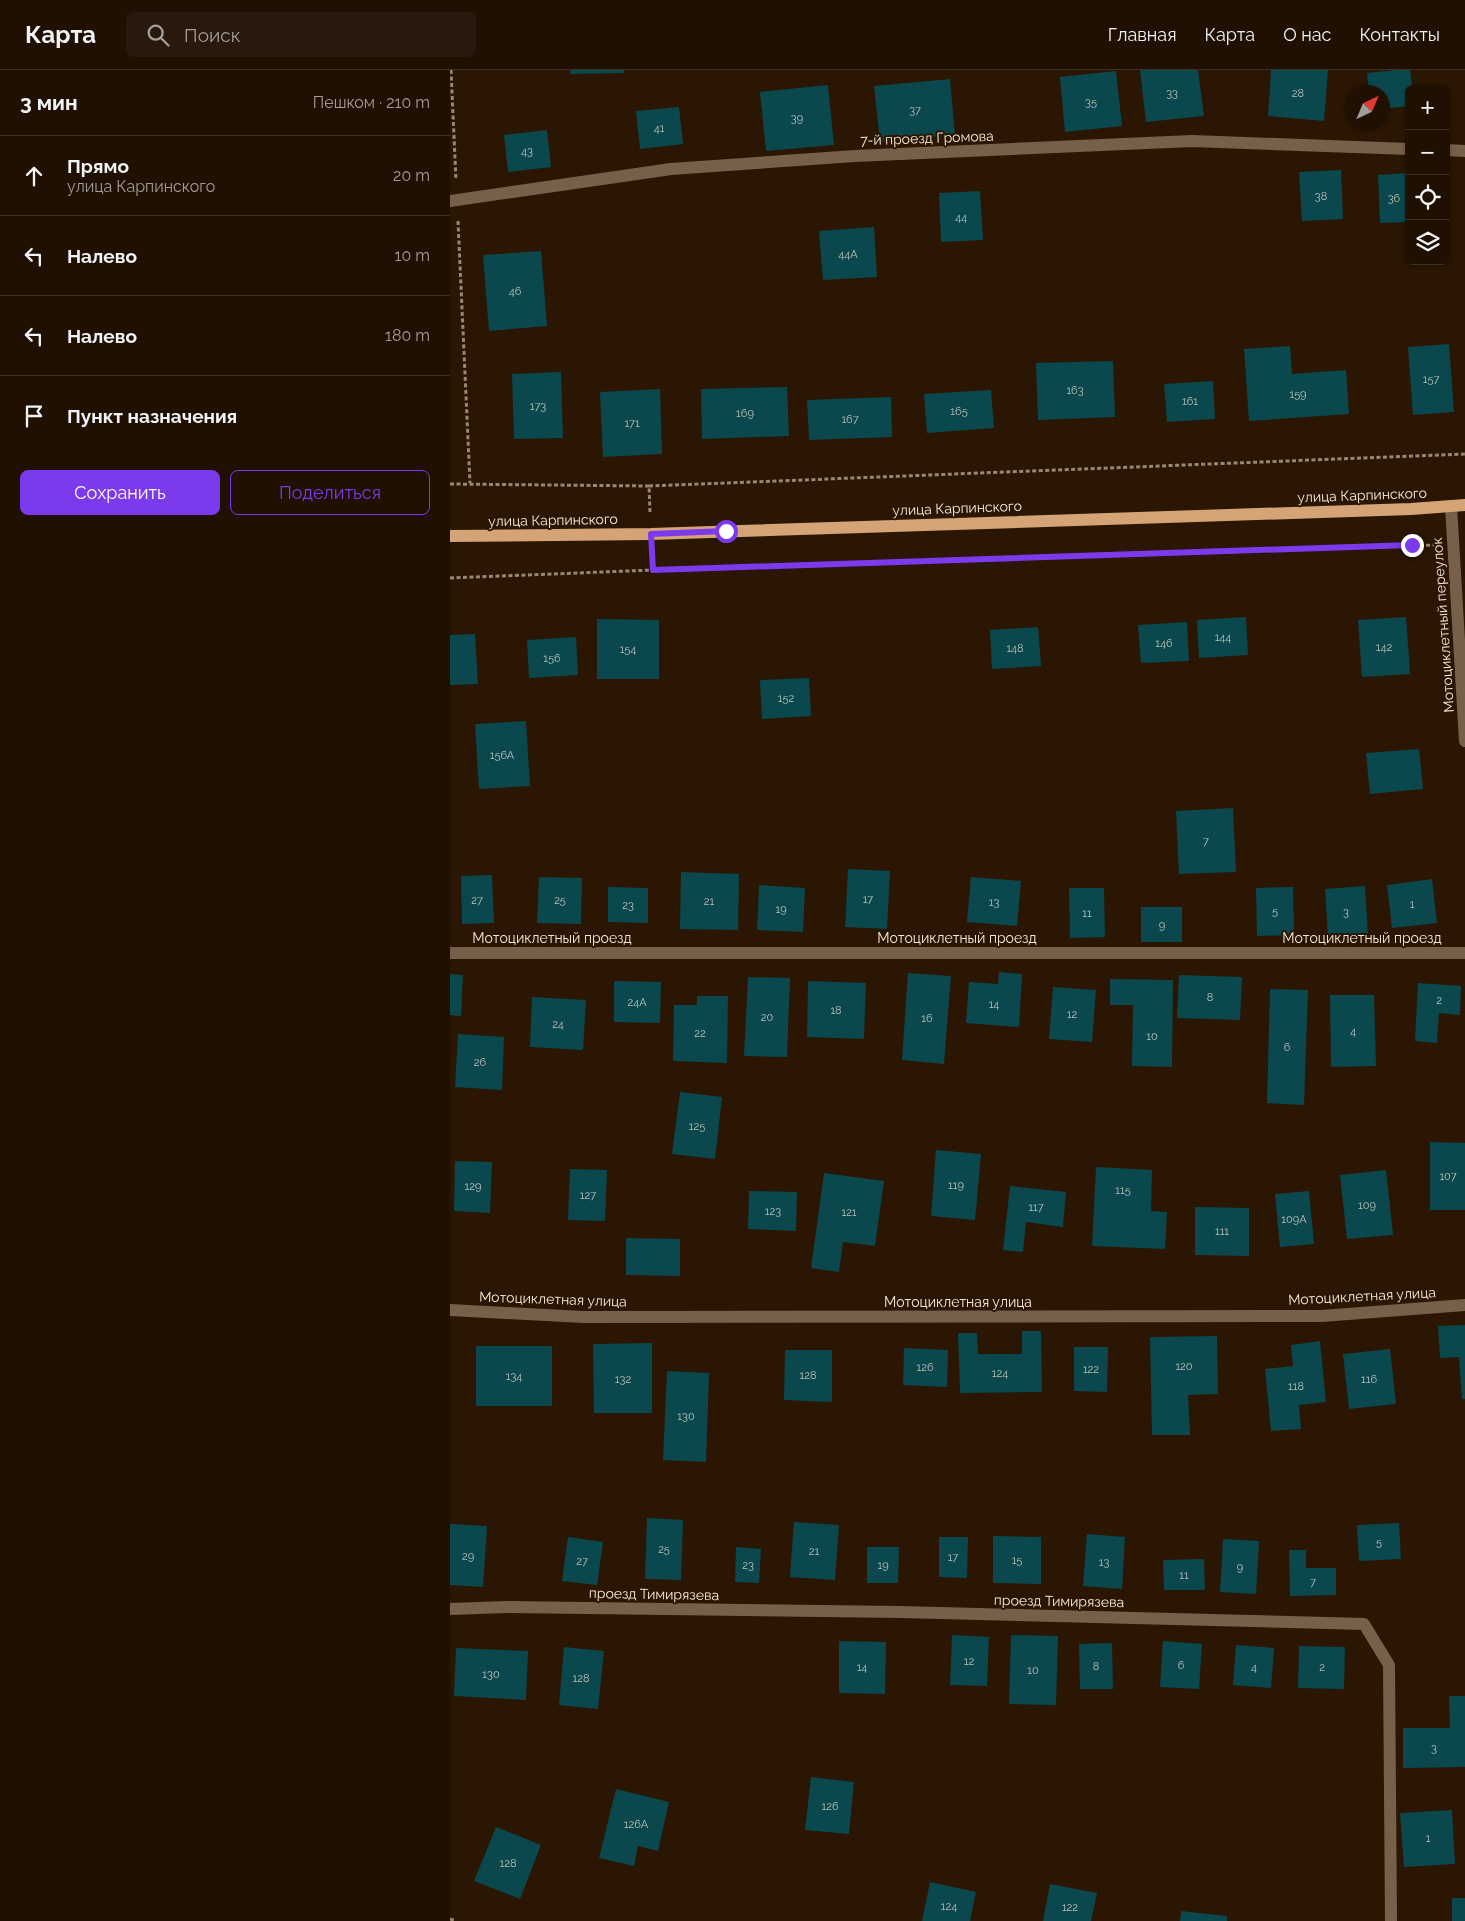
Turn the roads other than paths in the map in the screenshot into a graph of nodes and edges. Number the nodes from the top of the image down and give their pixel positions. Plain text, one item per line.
1 (1405, 149) edge
2 (1450, 150) edge
3 (1465, 151) edge
4 (453, 201) edge
5 (1465, 505) edge
6 (1450, 506) junction
7 (450, 536) edge
8 (1465, 741) edge
9 (1465, 953) edge
10 (450, 954) edge
11 (1465, 1305) edge
12 (450, 1310) edge
13 (450, 1609) edge
14 (1390, 1921) edge

1 - 4 street, 7-й проезд Громова
2 - 3 street
5 - 6 main road, улица Карпинского
6 - 7 main road, улица Карпинского
6 - 8 street, Мотоциклетный переулок
9 - 10 street, Мотоциклетный проезд
11 - 12 street, Мотоциклетная улица
13 - 14 street, проезд Тимирязева

